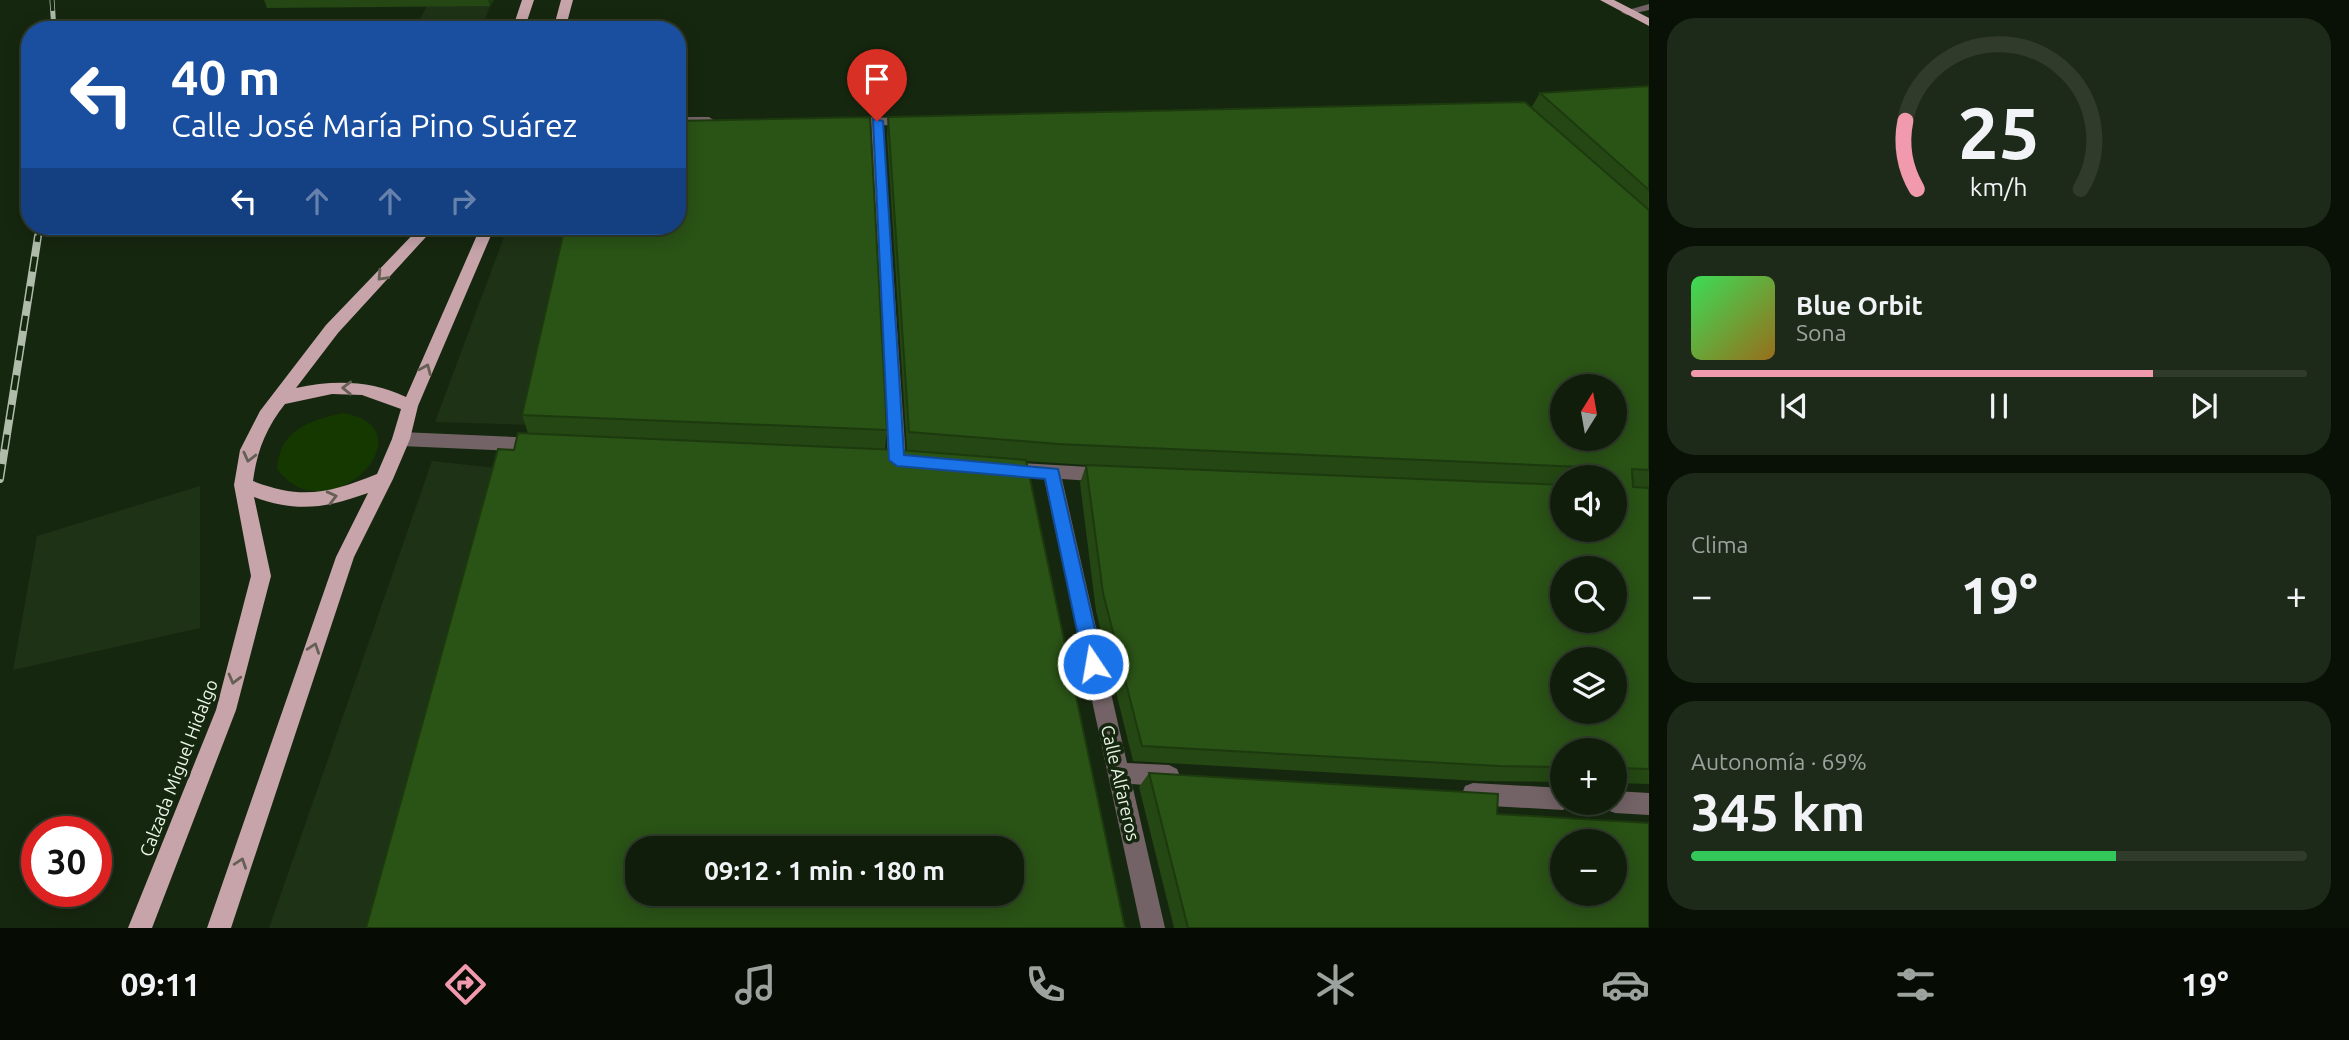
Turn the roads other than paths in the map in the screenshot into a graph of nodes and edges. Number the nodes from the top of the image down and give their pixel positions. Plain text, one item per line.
1 (528, 0) edge
2 (567, 0) edge
3 (1606, 0) edge
4 (1649, 7) edge
5 (1627, 12) junction
6 (521, 21) edge
7 (561, 21) edge
8 (1649, 23) edge
9 (686, 121) edge
10 (717, 121) edge
11 (837, 121) edge
12 (877, 121) junction
13 (931, 122) edge
14 (421, 235) edge
15 (484, 235) edge
16 (282, 398) junction
17 (410, 406) junction
18 (401, 439) junction
19 (552, 445) edge
20 (897, 460) edge
21 (988, 468) edge
22 (1052, 473) junction
23 (1131, 477) edge
24 (384, 479) junction
25 (243, 485) junction
26 (1117, 773) junction
27 (1187, 777) edge
28 (1451, 792) edge
29 (1550, 798) edge
30 (1627, 803) edge
31 (1649, 804) edge
32 (141, 922) edge
33 (219, 928) edge
34 (1153, 928) edge

1 - 6 main road
2 - 7 main road
3 - 5 main road
4 - 5 street
5 - 8 main road
9 - 10 street
11 - 12 street
12 - 13 street
12 - 20 street
14 -> 16 main road, Calzada Miguel Hidalgo
17 -> 15 main road
17 -> 16 main road
16 -> 25 main road, Calzada Miguel Hidalgo
17 - 18 main road
18 - 19 street
18 - 24 main road
21 - 22 street
22 - 23 street
22 - 26 street, Calle Alfareros
25 -> 24 main road
33 -> 24 main road
25 -> 32 main road, Calzada Miguel Hidalgo
26 - 27 street
26 - 34 street, Calle Alfareros
28 - 29 street
30 - 31 street

